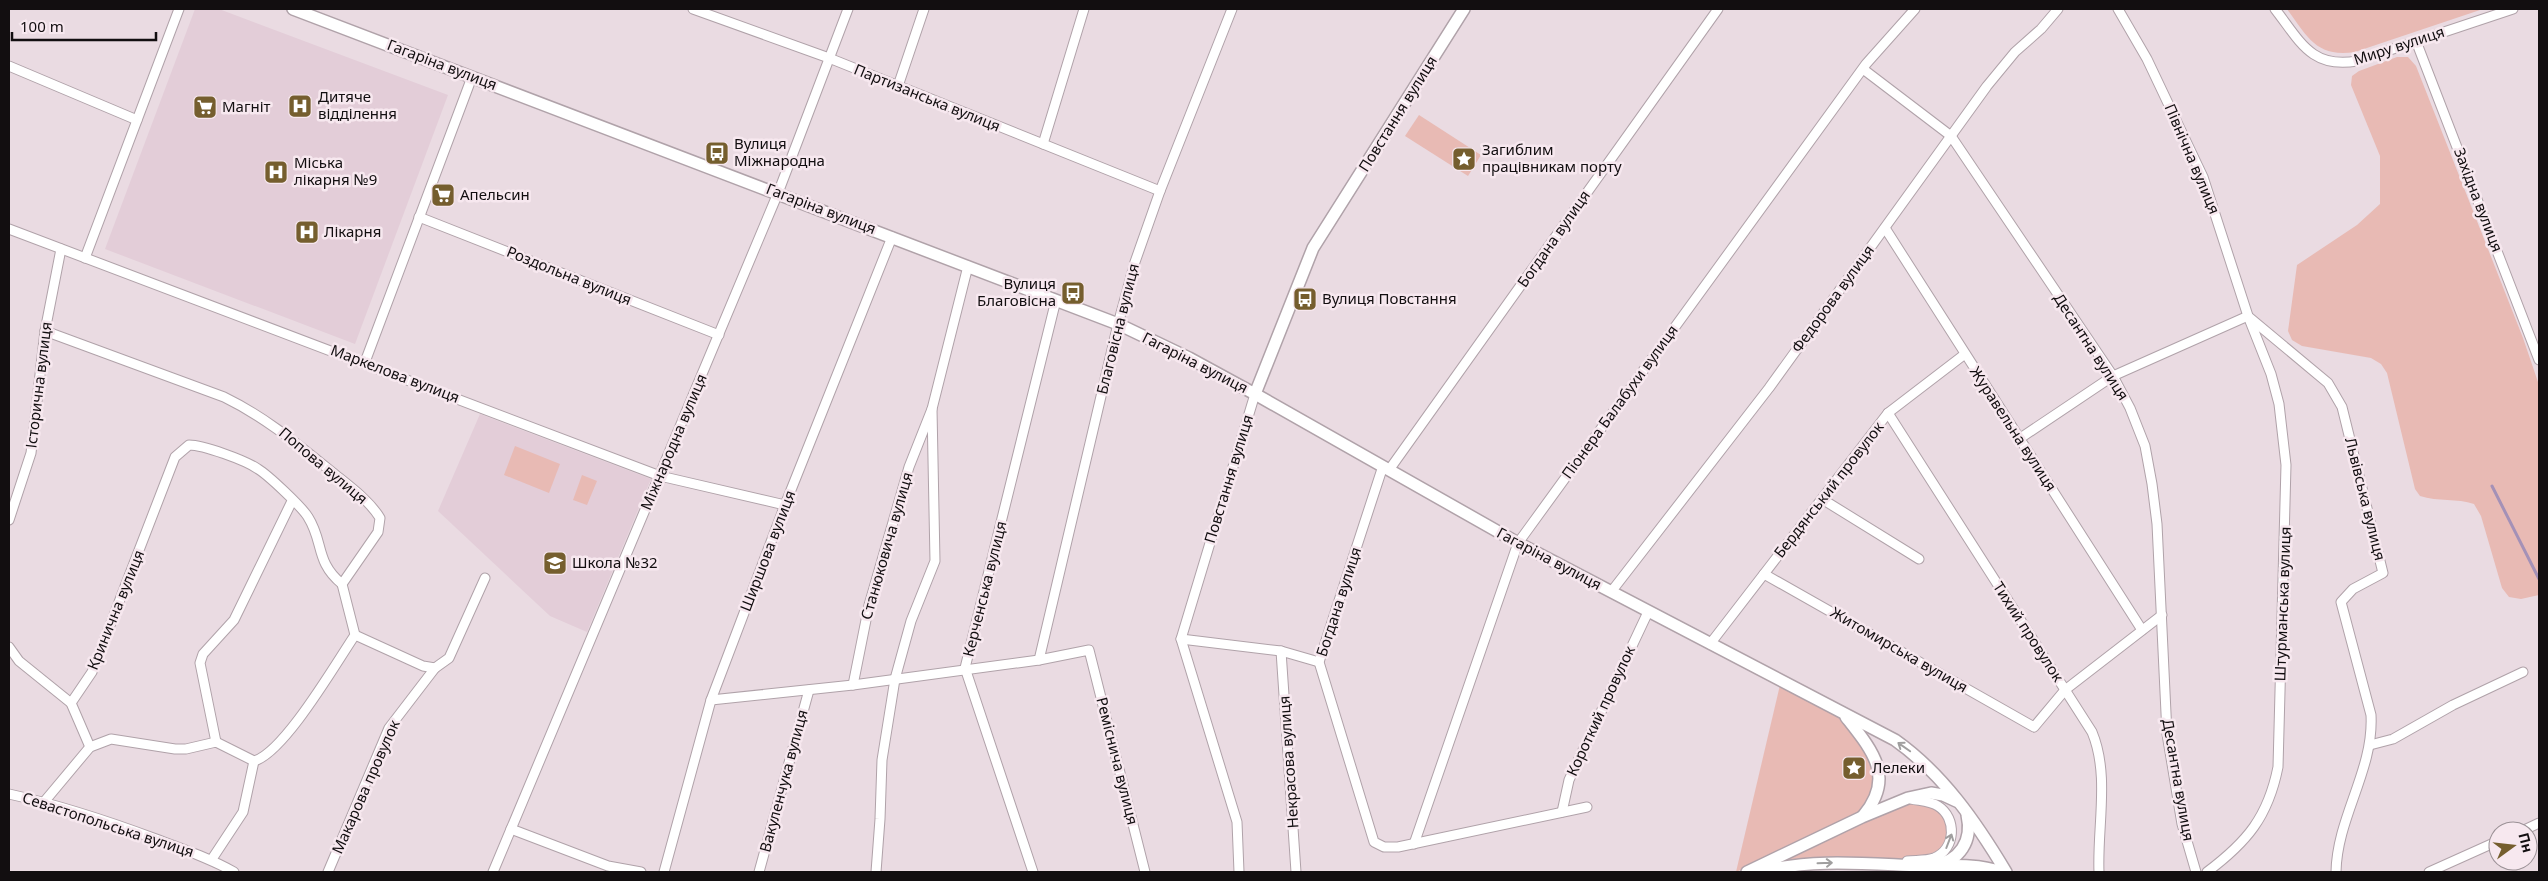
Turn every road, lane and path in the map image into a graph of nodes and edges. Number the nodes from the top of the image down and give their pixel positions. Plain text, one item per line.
1 (178, 9) edge
2 (296, 9) edge
3 (693, 9) edge
4 (848, 9) edge
5 (924, 9) edge
6 (1084, 9) edge
7 (1232, 9) edge
8 (1464, 9) edge
9 (1718, 9) edge
10 (1916, 9) edge
11 (2058, 9) edge
12 (2118, 9) edge
13 (2275, 9) edge
14 (2513, 9) edge
15 (2416, 41) junction
16 (830, 58) junction
17 (9, 66) edge
18 (1864, 69) junction
19 (472, 77) junction
20 (898, 86) junction
21 (137, 120) junction
22 (1951, 136) junction
23 (1043, 144) junction
24 (1160, 191) junction
25 (778, 193) junction
26 (419, 216) junction
27 (1884, 228) junction
28 (9, 229) edge
29 (892, 237) junction
30 (61, 249) junction
31 (85, 258) junction
32 (968, 266) junction
33 (1056, 300) junction
34 (2248, 316) junction
35 (1118, 324) junction
36 (45, 331) junction
37 (2535, 334) edge
38 (718, 335) junction
39 (1965, 354) junction
40 (2539, 360) edge
41 (365, 362) junction
42 (2113, 376) junction
43 (1255, 394) junction
44 (932, 409) junction
45 (1888, 413) junction
46 (2019, 438) junction
47 (1386, 468) junction
48 (660, 476) junction
49 (1822, 499) junction
50 (292, 501) junction
51 (785, 505) junction
52 (9, 520) edge
53 (1518, 543) junction
54 (1919, 559) dead end
55 (1764, 574) junction
56 (485, 578) dead end
57 (342, 584) junction
58 (1611, 592) junction
59 (1648, 612) junction
60 (2162, 615) junction
61 (2142, 630) junction
62 (356, 635) junction
63 (1181, 639) junction
64 (1710, 644) junction
65 (9, 646) edge
66 (1281, 651) junction
67 (1040, 660) junction
68 (1319, 662) junction
69 (435, 668) junction
70 (965, 668) junction
71 (2523, 672) dead end
72 (895, 679) junction
73 (853, 686) junction
74 (809, 690) junction
75 (2065, 690) junction
76 (711, 700) junction
77 (71, 703) junction
78 (1842, 712) junction
79 (216, 742) junction
80 (2370, 745) junction
81 (90, 747) junction
82 (254, 761) junction
83 (9, 794) edge
84 (1908, 798) junction
85 (44, 802) junction
86 (1963, 806) junction
87 (1587, 807) dead end
88 (1562, 812) junction
89 (1862, 817) junction
90 (512, 829) junction
91 (1414, 844) junction
92 (2488, 845) edge
93 (212, 859) junction
94 (1874, 864) junction
95 (1933, 866) junction
96 (234, 872) edge
97 (328, 872) edge
98 (493, 872) edge
99 (641, 872) edge
100 (664, 872) edge
101 (759, 872) edge
102 (876, 872) edge
103 (1033, 872) edge
104 (1145, 872) edge
105 (1239, 872) edge
106 (1296, 872) edge
107 (1747, 872) edge
108 (1760, 872) edge
109 (2001, 872) edge
110 (2006, 872) edge
111 (2099, 872) edge
112 (2196, 872) edge
113 (2207, 872) edge
114 (2336, 872) edge
115 (2429, 872) edge

1 - 21 street
2 - 19 street, Гагаріна вулиця
3 - 16 street, Партизанська вулиця
4 - 16 street, Міжнародна вулиця
5 - 20 street
6 - 23 street
7 - 24 street, Благовісна вулиця
8 - 43 street, Повстання вулиця
9 - 47 street, Богдана вулиця
10 - 18 street, Піонера Балабухи вулиця
11 - 22 street, Федорова вулиця
12 - 34 street, Північна вулиця
13 - 15 street, Миру вулиця
14 - 15 street, Миру вулиця
15 - 37 street, Західна вулиця
16 - 20 street, Партизанська вулиця
16 - 25 street, Міжнародна вулиця
17 - 21 street
18 - 22 street, Десантна вулиця
18 - 53 street, Піонера Балабухи вулиця
19 - 25 street, Гагаріна вулиця
19 - 26 street
20 - 23 street, Партизанська вулиця
21 - 31 street
22 - 27 street, Федорова вулиця
22 - 42 street, Десантна вулиця
23 - 24 street, Партизанська вулиця
24 - 35 street, Благовісна вулиця
25 - 29 street, Гагаріна вулиця
25 - 38 street, Міжнародна вулиця
26 - 38 street, Роздольна вулиця
26 - 41 street
27 - 39 street, Журавельна вулиця
27 - 58 street, Федорова вулиця
28 - 30 street, Маркелова вулиця
29 - 32 street, Гагаріна вулиця
29 - 51 street, Ширшова вулиця
30 - 31 street, Маркелова вулиця
30 - 36 street, Історична вулиця
31 - 41 street, Маркелова вулиця
32 - 33 street, Гагаріна вулиця
32 - 44 street, Станюковича вулиця
33 - 35 street, Гагаріна вулиця
33 - 70 street, Керченська вулиця
34 - 42 street
34 - 80 street, Львівська вулиця
34 - 113 street, Штурманська вулиця
35 - 43 street, Гагаріна вулиця
35 - 67 street, Благовісна вулиця
36 - 52 street, Історична вулиця
36 - 57 street, Попова вулиця
37 - 40 street, Західна вулиця
38 - 48 street, Міжнародна вулиця
39 - 45 street, Бердянський провулок
39 - 46 street, Журавельна вулиця
41 - 48 street, Маркелова вулиця
42 - 46 street
42 - 60 street, Десантна вулиця
43 - 47 street, Гагаріна вулиця
43 - 63 street, Повстання вулиця
44 - 72 street, Станюковича вулиця
44 - 73 street, Станюковича вулиця
45 - 49 street, Бердянський провулок
45 - 75 street, Тихий провулок
46 - 61 street, Журавельна вулиця
47 - 53 street, Гагаріна вулиця
47 - 68 street, Богдана вулиця
48 - 51 street, Маркелова вулиця
48 - 90 street, Міжнародна вулиця
49 - 54 street
49 - 55 street, Бердянський провулок
50 - 57 street
50 - 77 street, Кринична вулиця
50 - 79 street
51 - 76 street, Ширшова вулиця
53 - 58 street, Гагаріна вулиця
53 - 91 street, Піонера Балабухи вулиця
55 - 64 street, Бердянський провулок
55 - 75 street, Житомирська вулиця
56 - 69 street, Макарова провулок
57 - 62 street
58 - 59 street, Гагаріна вулиця
59 - 64 street, Гагаріна вулиця
59 - 88 street, Короткий провулок
60 - 61 street
60 - 112 street, Десантна вулиця
61 - 75 street
62 - 69 street
62 - 82 street
63 - 66 street
63 - 105 street
64 - 78 street, Гагаріна вулиця
65 - 77 street
66 - 68 street
66 - 106 street, Некрасова вулиця
67 - 70 street
67 - 104 street, Реміснича вулиця
68 - 91 street, Богдана вулиця
69 - 97 street, Макарова провулок
70 - 72 street
70 - 103 street, Керченська вулиця
71 - 80 street
72 - 73 street
72 - 102 street, Станюковича вулиця
73 - 74 street
74 - 76 street
74 - 101 street, Вакуленчука вулиця
75 - 111 street, Тихий провулок
76 - 100 street, Ширшова вулиця
77 - 81 street
86 -> 78 street, Гагаріна вулиця
78 - 89 street
79 - 81 street
79 - 82 street
80 - 114 street, Львівська вулиця
81 - 85 street
82 - 93 street
83 - 85 street, Севастопольська вулиця
84 - 86 street
84 - 89 street
94 -> 84 street
85 - 93 street, Севастопольська вулиця
86 - 95 street
86 - 110 street, Гагаріна вулиця
87 - 88 street
88 - 91 street
89 - 107 street
90 - 98 street, Міжнародна вулиця
90 - 99 street
92 - 115 street
93 - 96 street, Севастопольська вулиця
94 - 95 street
108 -> 94 street
95 - 109 street

